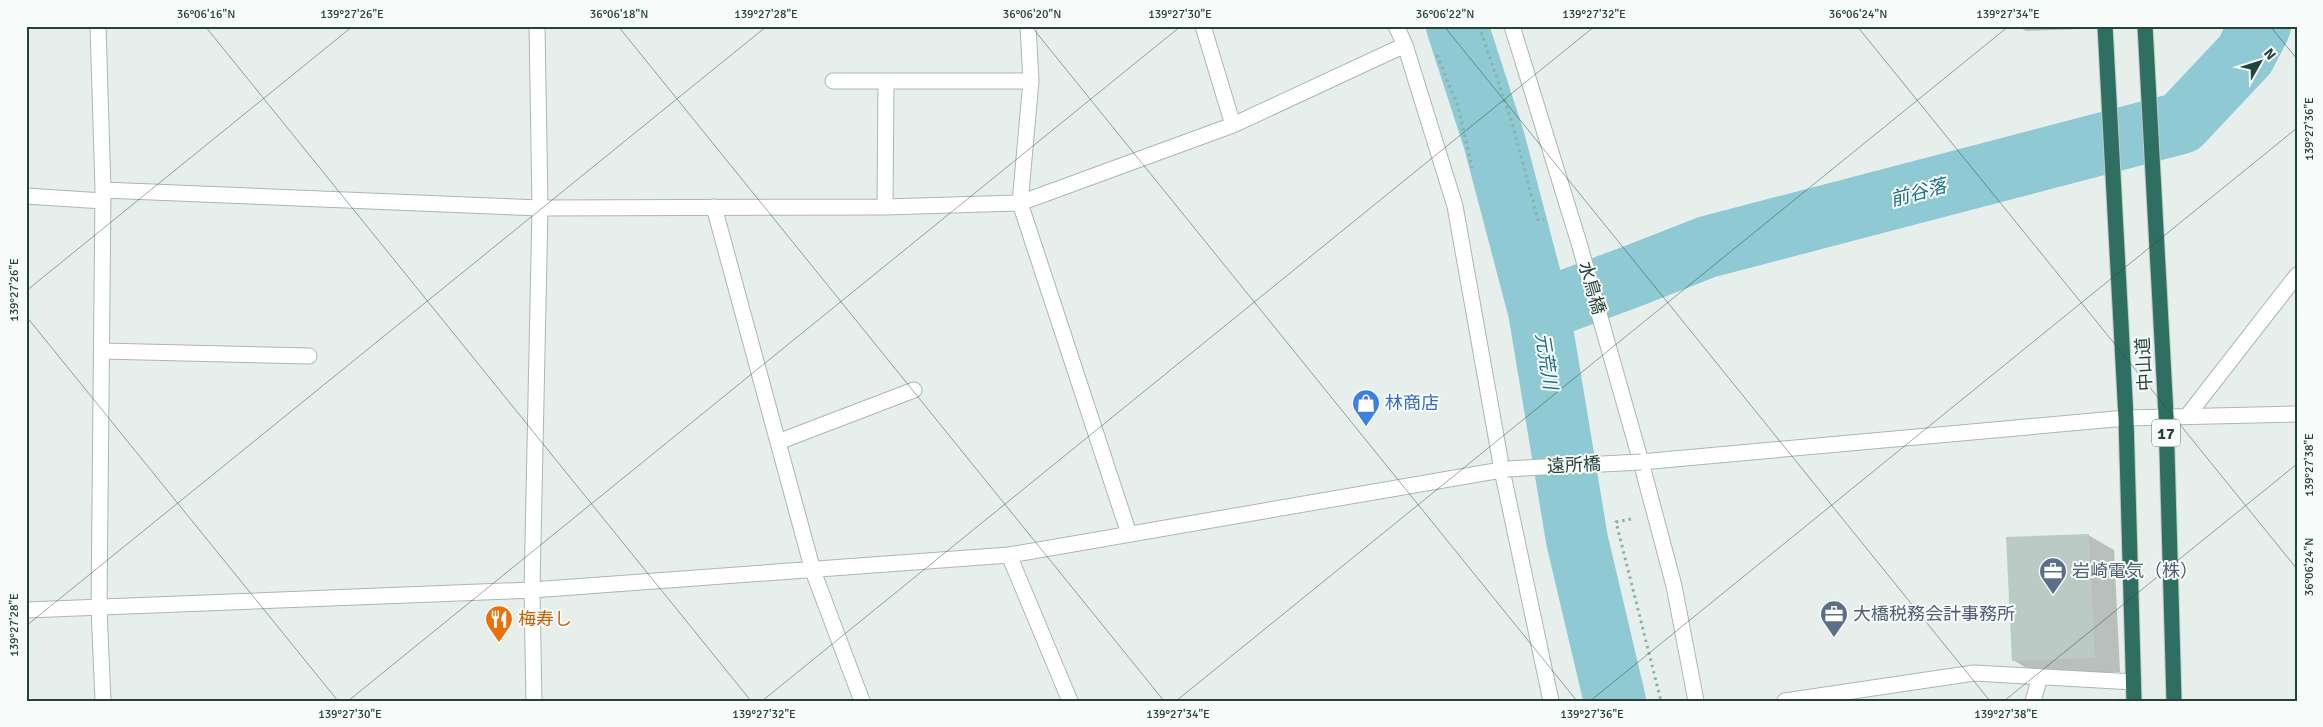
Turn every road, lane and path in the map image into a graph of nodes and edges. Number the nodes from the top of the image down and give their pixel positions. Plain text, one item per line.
1 (98, 26) edge
2 (537, 26) edge
3 (1028, 26) edge
4 (1203, 26) edge
5 (1396, 26) edge
6 (1479, 26) edge
7 (2105, 26) edge
8 (2145, 26) edge
9 (1514, 27) edge
10 (1405, 45) junction
11 (1437, 53) dead end
12 (833, 81) dead end
13 (886, 81) junction
14 (1031, 81) junction
15 (1458, 106) dead end
16 (1233, 125) junction
17 (26, 196) edge
18 (103, 196) junction
19 (1020, 203) junction
20 (885, 207) junction
21 (540, 208) junction
22 (714, 208) junction
23 (1538, 220) dead end
24 (2297, 275) edge
25 (102, 351) junction
26 (309, 356) dead end
27 (914, 390) dead end
28 (2297, 414) edge
29 (2166, 415) junction
30 (2188, 415) junction
31 (2126, 418) junction
32 (778, 442) junction
33 (1642, 462) junction
34 (1504, 470) junction
35 (1616, 522) dead end
36 (1129, 534) junction
37 (1010, 556) junction
38 (813, 570) junction
39 (532, 590) junction
40 (99, 608) junction
41 (26, 610) edge
42 (2040, 677) junction
43 (2134, 682) junction
44 (103, 701) edge
45 (534, 701) edge
46 (862, 701) edge
47 (1070, 701) edge
48 (1550, 701) edge
49 (1661, 701) edge
50 (1696, 701) edge
51 (1785, 701) edge
52 (2033, 701) edge
53 (2134, 701) edge
54 (2174, 701) edge

1 - 18 street
2 - 21 street
3 - 14 street
4 - 16 street
5 - 10 street
6 - 23 path
7 - 31 highway, 中山道 / 17
8 - 29 highway, 中山道 / 17
9 - 33 street, 水鳥橋
10 - 16 street
10 - 34 street
11 - 15 path
12 - 13 street
13 - 14 street
13 - 20 street
14 - 19 street
16 - 19 street
17 - 18 street
18 - 21 street
18 - 25 street
19 - 20 street
19 - 36 street
20 - 22 street
21 - 22 street
21 - 39 street
22 - 32 street
24 - 30 street
25 - 26 street
25 - 40 street
27 - 32 street
28 - 30 street, 遠所橋
29 - 30 street, 遠所橋
29 - 31 street, 遠所橋
29 - 54 highway, 中山道 / 17
31 - 33 street, 遠所橋
31 - 43 highway, 中山道 / 17
32 - 38 street
33 - 34 street, 遠所橋, bridge
33 - 50 street, 水鳥橋
34 - 36 street, 遠所橋
34 - 48 street
35 - 49 path
36 - 37 street, 遠所橋
37 - 38 street, 遠所橋
37 - 47 street
38 - 39 street, 遠所橋
38 - 46 street
39 - 40 street, 遠所橋
39 - 45 street
40 - 41 street, 遠所橋
40 - 44 street
42 - 43 street
42 - 51 street
42 - 52 street
43 - 53 highway, 中山道 / 17

